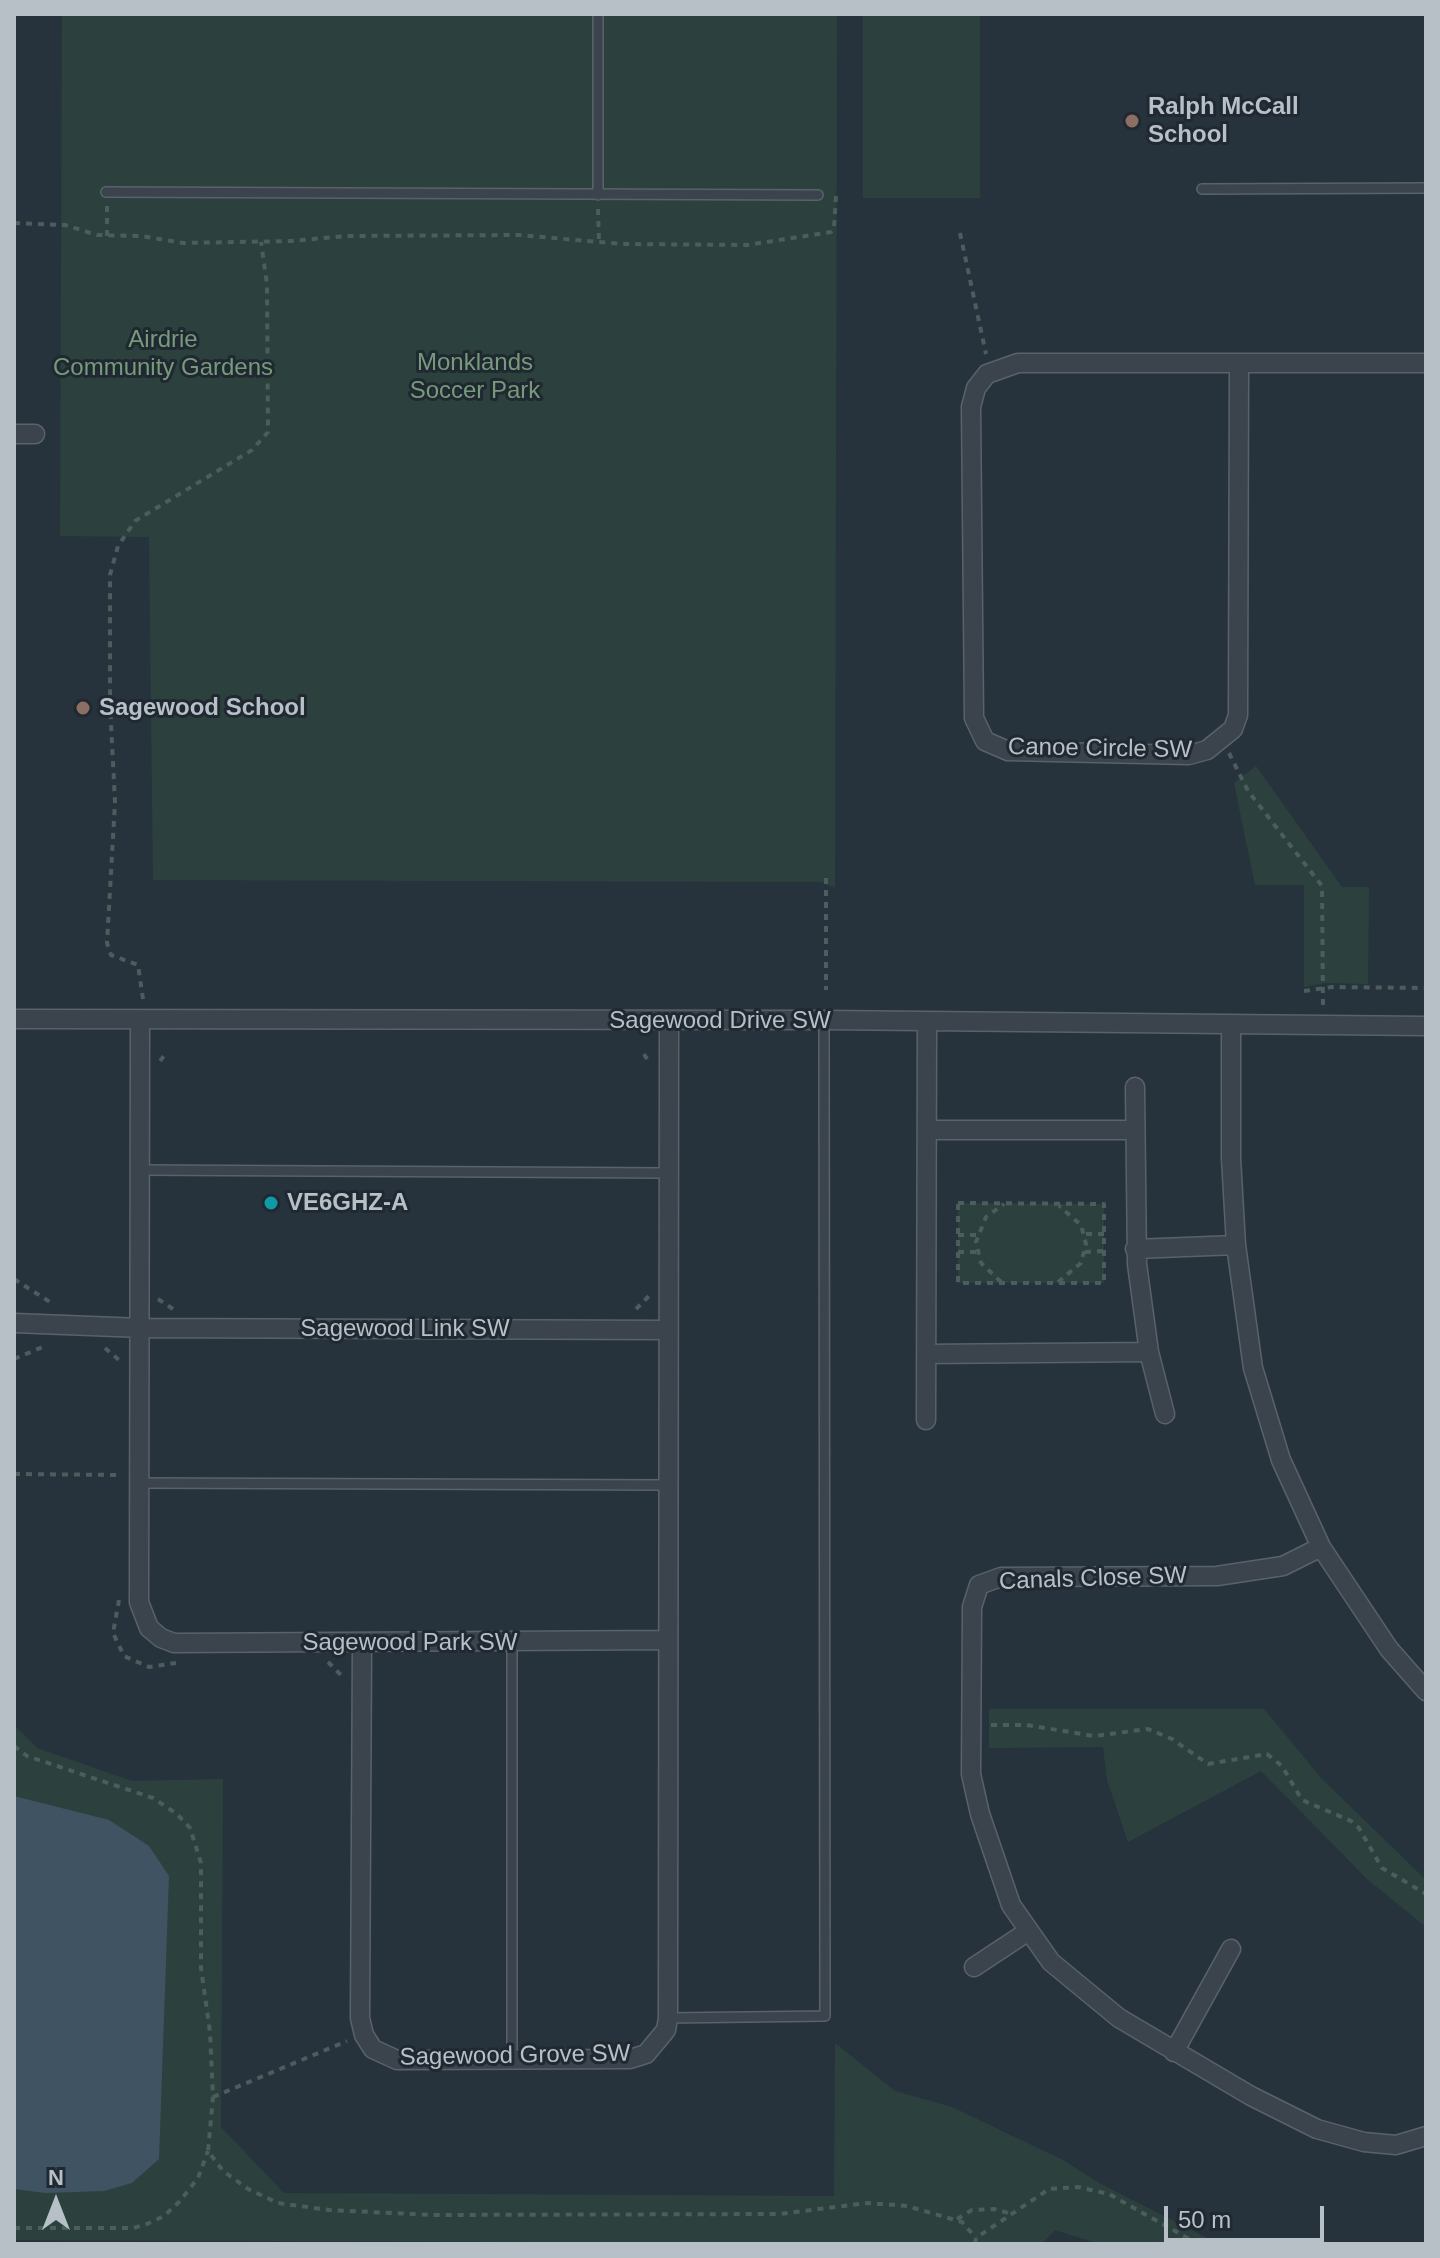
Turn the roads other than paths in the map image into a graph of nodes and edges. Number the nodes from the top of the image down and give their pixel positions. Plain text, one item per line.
1 (598, 14) edge
2 (1426, 188) edge
3 (1202, 189) dead end
4 (106, 192) road end
5 (598, 195) junction
6 (818, 195) road end
7 (1426, 363) edge
8 (1239, 365) junction
9 (14, 434) edge
10 (35, 434) dead end
11 (14, 1019) edge
12 (141, 1020) junction
13 (824, 1020) junction
14 (669, 1021) junction
15 (927, 1021) junction
16 (1231, 1024) junction
17 (1426, 1026) edge
18 (1135, 1087) dead end
19 (927, 1130) junction
20 (1135, 1130) junction
21 (141, 1170) junction
22 (668, 1173) junction
23 (1236, 1245) junction
24 (1135, 1249) junction
25 (14, 1323) edge
26 (142, 1328) junction
27 (667, 1330) junction
28 (1149, 1352) junction
29 (926, 1354) junction
30 (1165, 1414) dead end
31 (926, 1420) dead end
32 (140, 1479) junction
33 (667, 1485) junction
34 (1321, 1547) junction
35 (667, 1640) junction
36 (512, 1642) junction
37 (362, 1644) junction
38 (1426, 1691) edge
39 (1027, 1932) junction
40 (1231, 1949) dead end
41 (974, 1967) dead end
42 (668, 2018) junction
43 (1174, 2052) junction
44 (512, 2060) junction
45 (1426, 2136) edge

1 - 5 lane
2 - 3 lane
4 - 5 lane
5 - 6 lane
7 - 8 street
8 - 8 street, Canoe Circle SW
9 - 10 street
11 - 12 street, Sagewood Drive SW
12 - 14 street, Sagewood Drive SW
12 - 21 street, Sagewood Park SW
13 - 14 street, Sagewood Drive SW
13 - 15 street, Sagewood Drive SW
13 - 42 lane
14 - 22 street
15 - 16 street, Sagewood Drive SW
15 - 19 street
16 - 17 street, Sagewood Drive SW
16 - 23 street
18 - 20 street
19 - 20 street
19 - 29 street
20 - 24 street
21 - 22 lane
21 - 26 street, Sagewood Park SW
22 - 27 street
23 - 24 street
23 - 34 street
24 - 28 street
25 - 26 street, Sagewood Link SW
26 - 27 street, Sagewood Link SW
26 - 32 street, Sagewood Park SW
27 - 33 street
28 - 29 street
28 - 30 street
29 - 31 street
32 - 33 lane
32 - 37 street, Sagewood Park SW
33 - 35 street
34 - 38 street
34 - 39 street, Canals Close SW
35 - 36 street, Sagewood Park SW
35 - 42 street, Sagewood Grove SW
36 - 37 street, Sagewood Park SW
36 - 44 lane
37 - 44 street, Sagewood Grove SW
39 - 41 street
39 - 43 street, Canals Close SW
40 - 43 street
42 - 44 street, Sagewood Grove SW
43 - 45 street, Canals Close SW

